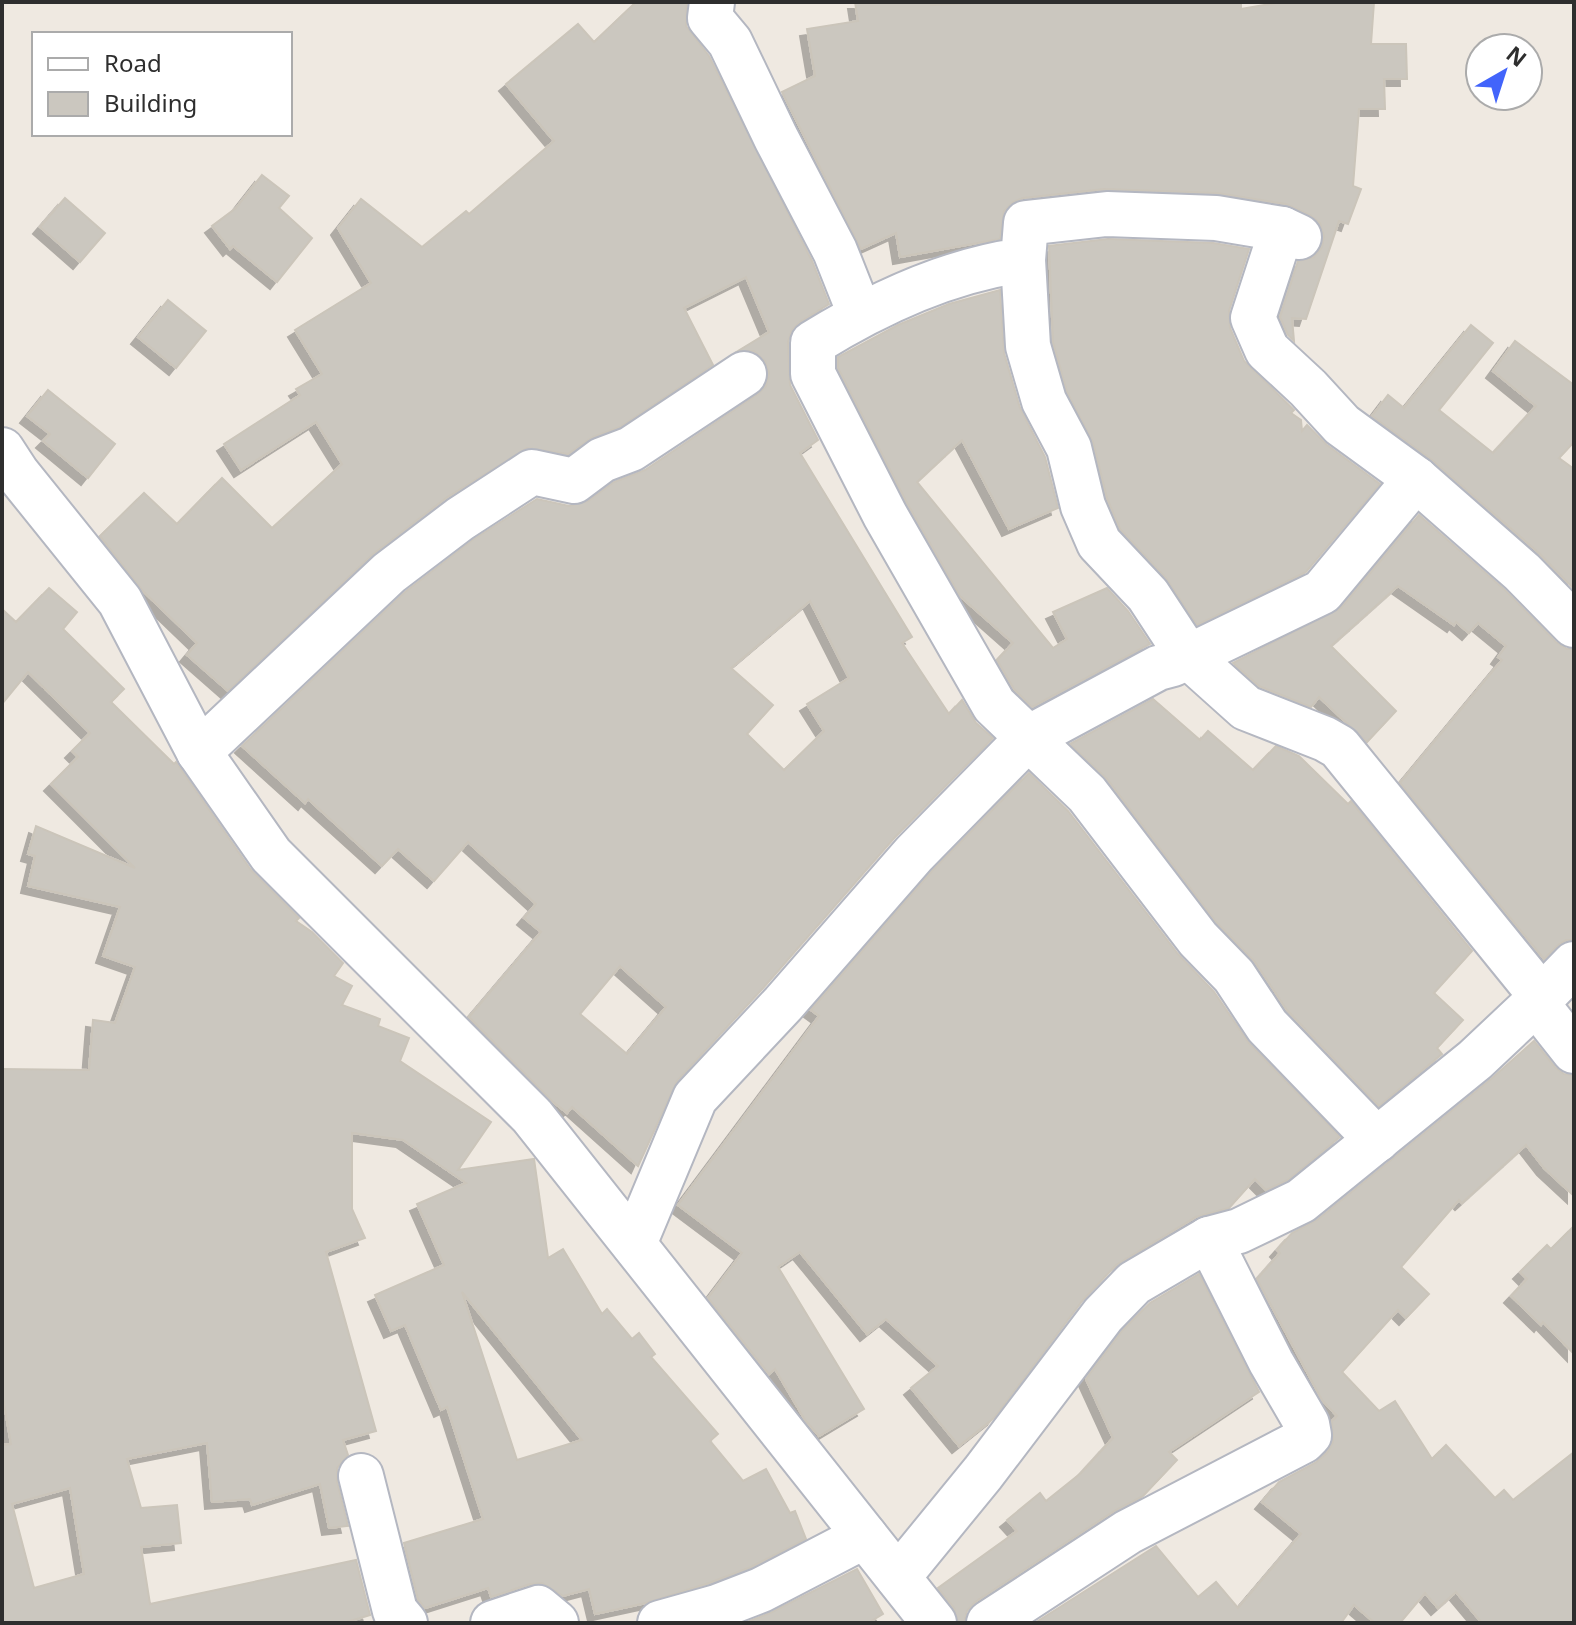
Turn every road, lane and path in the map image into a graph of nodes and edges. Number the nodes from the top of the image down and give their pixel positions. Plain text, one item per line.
1 (712, 2) edge
2 (1023, 260) junction
3 (860, 314) junction
4 (744, 374) dead end
5 (2, 450) edge
6 (1416, 479) junction
7 (1574, 625) edge
8 (1188, 656) junction
9 (1028, 738) junction
10 (199, 752) junction
11 (1574, 964) edge
12 (1539, 1000) junction
13 (1574, 1051) edge
14 (1377, 1140) junction
15 (1209, 1239) junction
16 (634, 1244) junction
17 (361, 1476) dead end
18 (865, 1536) junction
19 (898, 1577) junction
20 (545, 1618) edge
21 (405, 1623) edge
22 (493, 1623) edge
23 (660, 1623) edge
24 (934, 1623) edge
25 (989, 1623) edge

1 - 3 street
2 - 3 street
2 - 6 street
2 - 8 street
3 - 9 street
4 - 10 street
5 - 10 street
6 - 7 street
6 - 8 street
8 - 9 street
8 - 12 street
9 - 14 street
9 - 16 street
10 - 16 street
11 - 12 street
12 - 13 street
12 - 14 street
14 - 15 street
15 - 19 street
15 - 25 street
16 - 18 street
17 - 21 street
18 - 19 street
18 - 23 street
19 - 24 street
20 - 22 street

